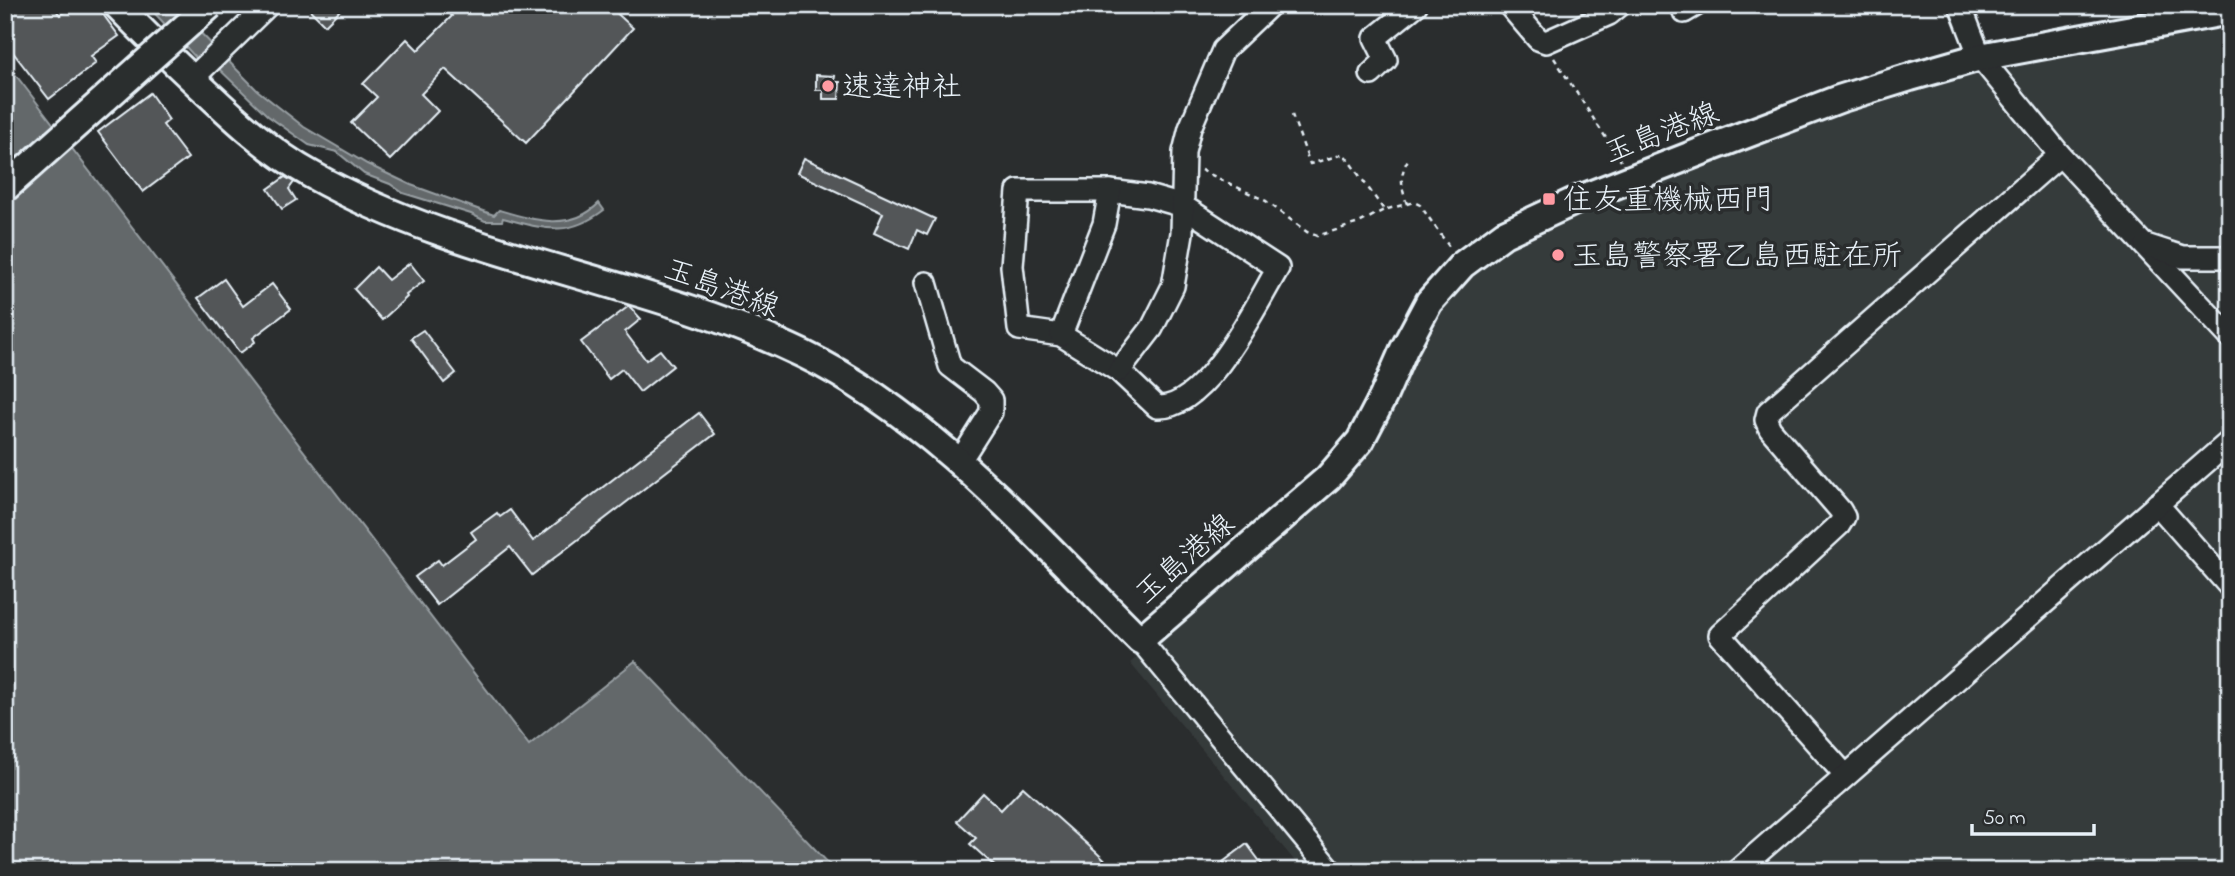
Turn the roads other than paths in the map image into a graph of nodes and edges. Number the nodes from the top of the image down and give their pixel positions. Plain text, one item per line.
1 (117, 5) edge
2 (210, 5) edge
3 (268, 5) edge
4 (1270, 5) edge
5 (1416, 5) edge
6 (1509, 5) edge
7 (1620, 5) edge
8 (1960, 5) edge
9 (2230, 12) edge
10 (1980, 57) junction
11 (1371, 74) dead end
12 (192, 79) junction
13 (2060, 155) junction
14 (5, 188) edge
15 (1110, 191) junction
16 (1183, 206) junction
17 (2144, 245) junction
18 (2230, 257) edge
19 (926, 283) dead end
20 (2229, 334) edge
21 (1061, 335) junction
22 (1119, 371) junction
23 (2230, 441) edge
24 (960, 461) junction
25 (2157, 504) junction
26 (2230, 587) edge
27 (1140, 640) junction
28 (1845, 775) junction
29 (1331, 871) edge
30 (1737, 871) edge

1 - 12 main road, 玉島港線
2 - 14 main road, bridge
3 - 12 street
4 - 16 street
5 - 11 street
6 - 7 street
8 - 10 street
9 - 10 main road, 玉島港線
10 - 13 street
10 - 27 main road, 玉島港線
12 - 24 main road, 玉島港線
13 - 17 street
13 - 28 street
15 - 16 street
15 - 21 street
15 - 21 street
16 - 22 street
16 - 22 street
17 - 18 street
17 - 20 street
19 - 24 street
21 - 22 street
23 - 25 street
24 - 27 main road, 玉島港線
25 - 26 street
25 - 28 street
27 - 29 street
28 - 30 street

